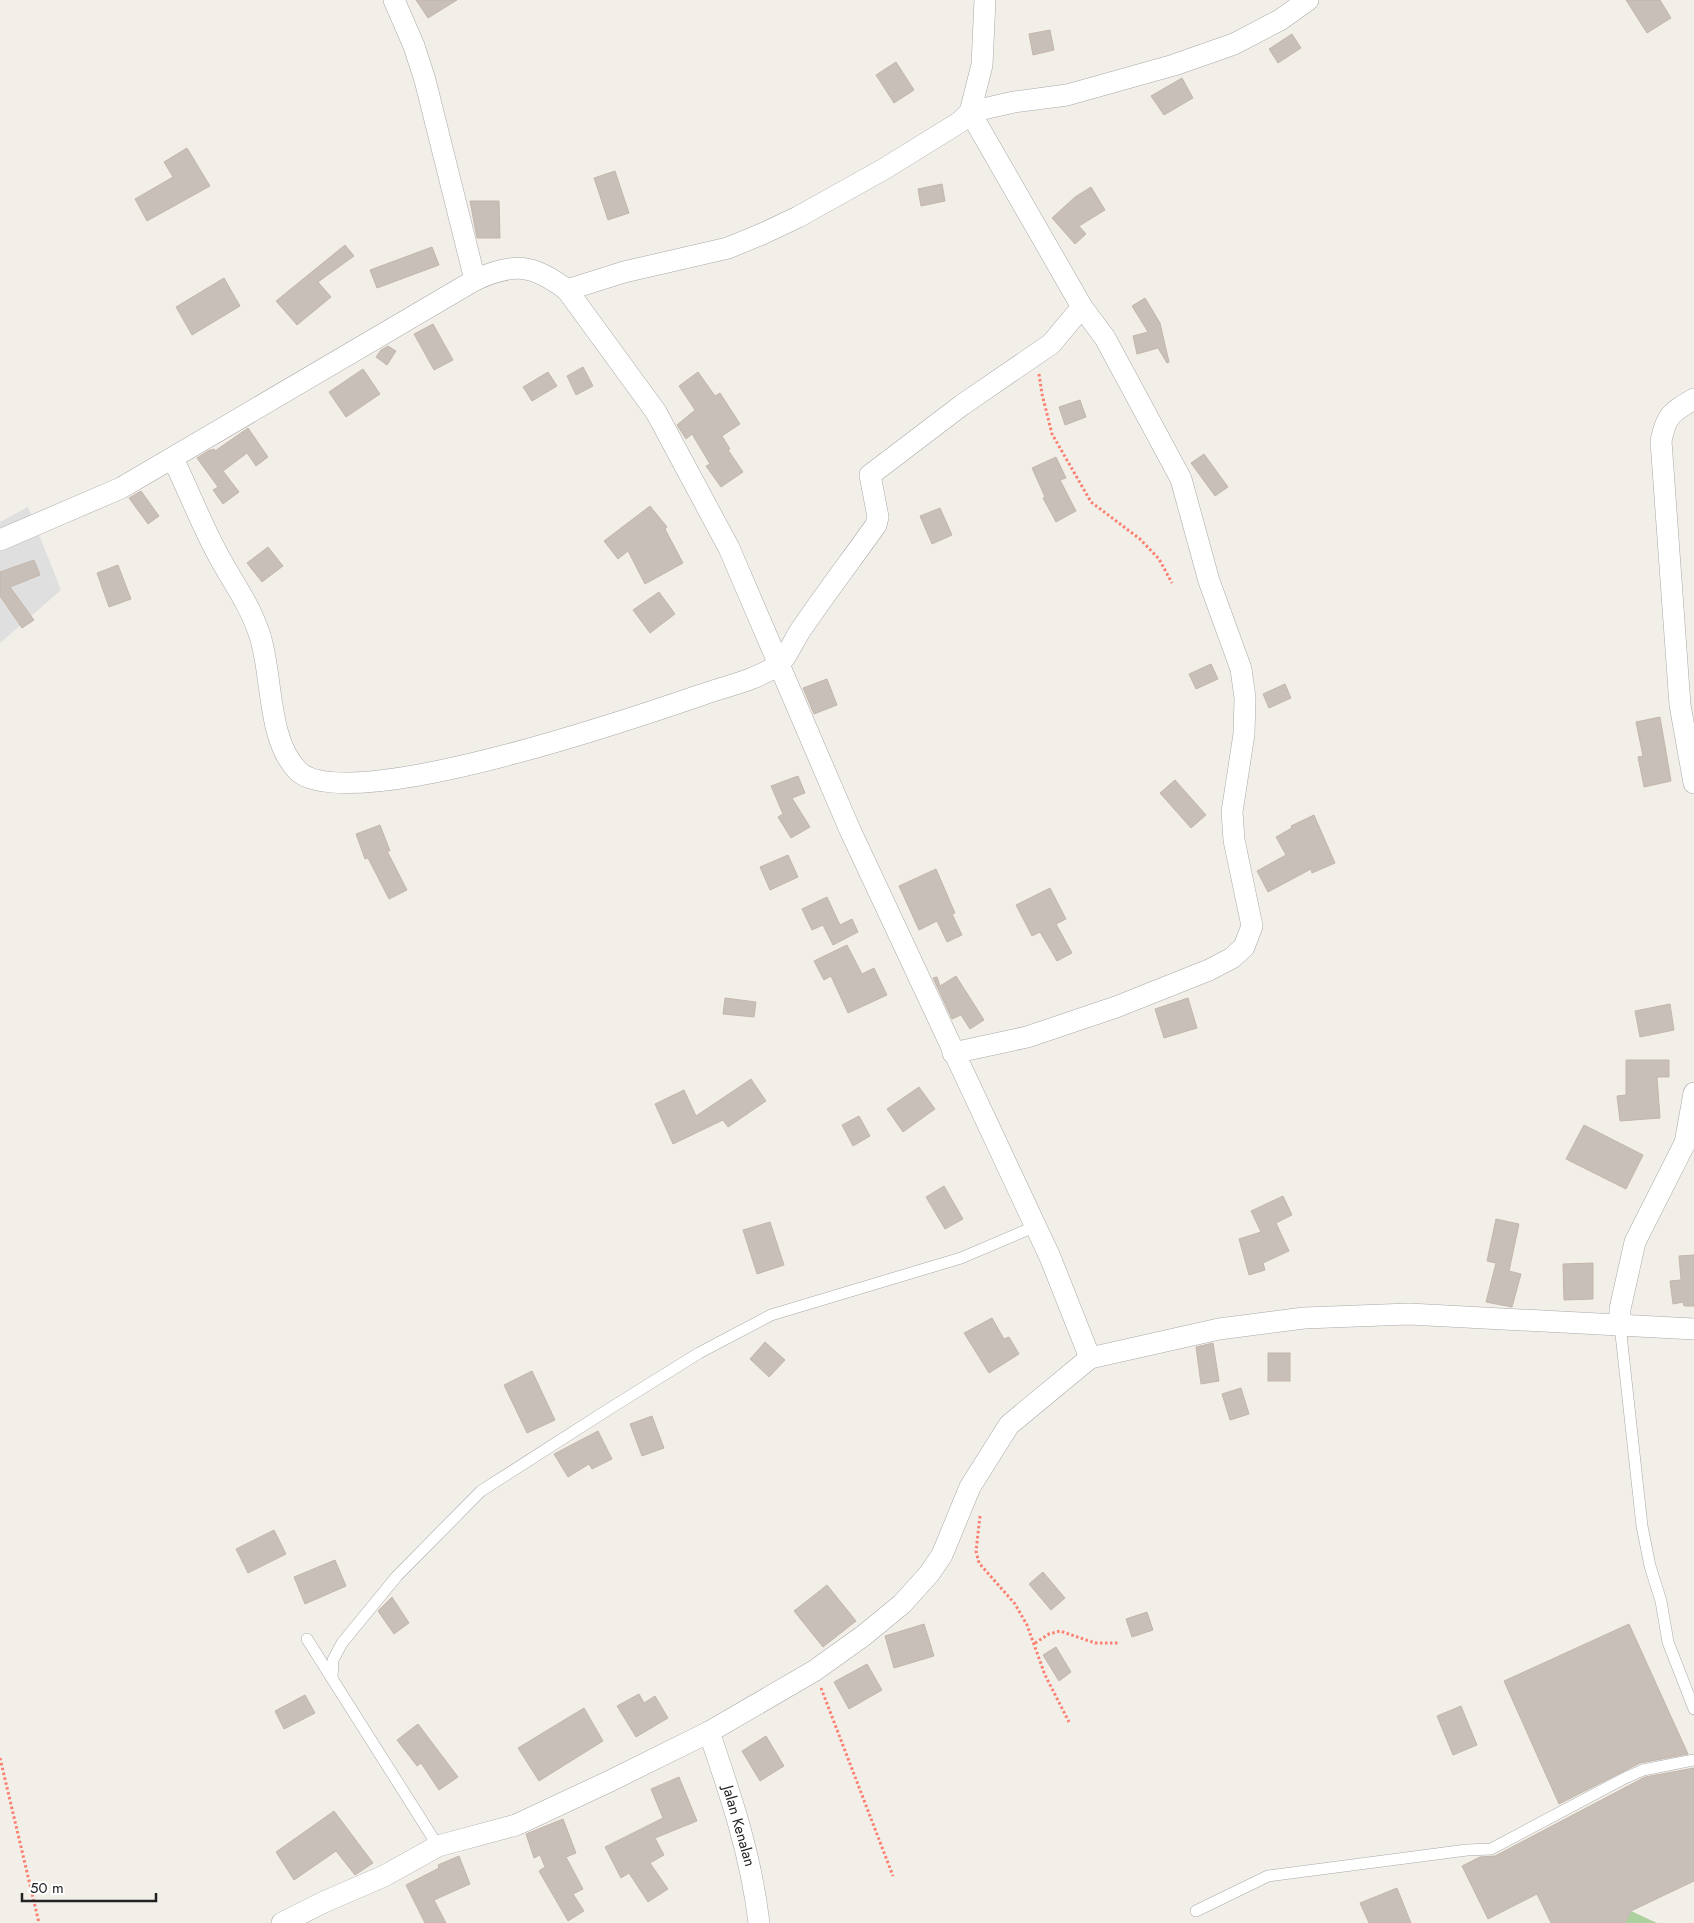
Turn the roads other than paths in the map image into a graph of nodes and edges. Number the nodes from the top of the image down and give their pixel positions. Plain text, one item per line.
1 (394, 0) edge
2 (985, 0) edge
3 (1308, 0) edge
4 (970, 112) junction
5 (475, 280) junction
6 (567, 290) junction
7 (1082, 308) junction
8 (1694, 399) edge
9 (173, 459) junction
10 (0, 540) edge
11 (778, 665) junction
12 (1688, 717) edge
13 (1694, 783) edge
14 (954, 1053) junction
15 (1694, 1093) edge
16 (1036, 1226) junction
17 (1620, 1325) junction
18 (1694, 1329) edge
19 (1090, 1358) junction
20 (307, 1639) dead end
21 (332, 1678) junction
22 (1694, 1709) edge
23 (709, 1732) junction
24 (1694, 1760) edge
25 (438, 1846) junction
26 (1196, 1911) dead end
27 (282, 1923) edge
28 (759, 1923) edge

1 - 5 street
2 - 4 street
3 - 4 street
4 - 6 street
4 - 7 street
5 - 6 street
5 - 9 street
6 - 11 street
7 - 11 street
7 - 14 street
8 - 12 street
9 - 10 street
9 - 11 street
11 - 14 street
12 - 13 street
14 - 16 street
15 - 17 street
16 - 19 street
16 - 21 lane
17 - 18 street
17 - 19 street
17 - 22 lane
19 - 23 street
20 - 21 lane
21 - 25 lane
23 - 25 street
23 - 28 street, Jalan Kenalan
24 - 26 lane
25 - 27 street

